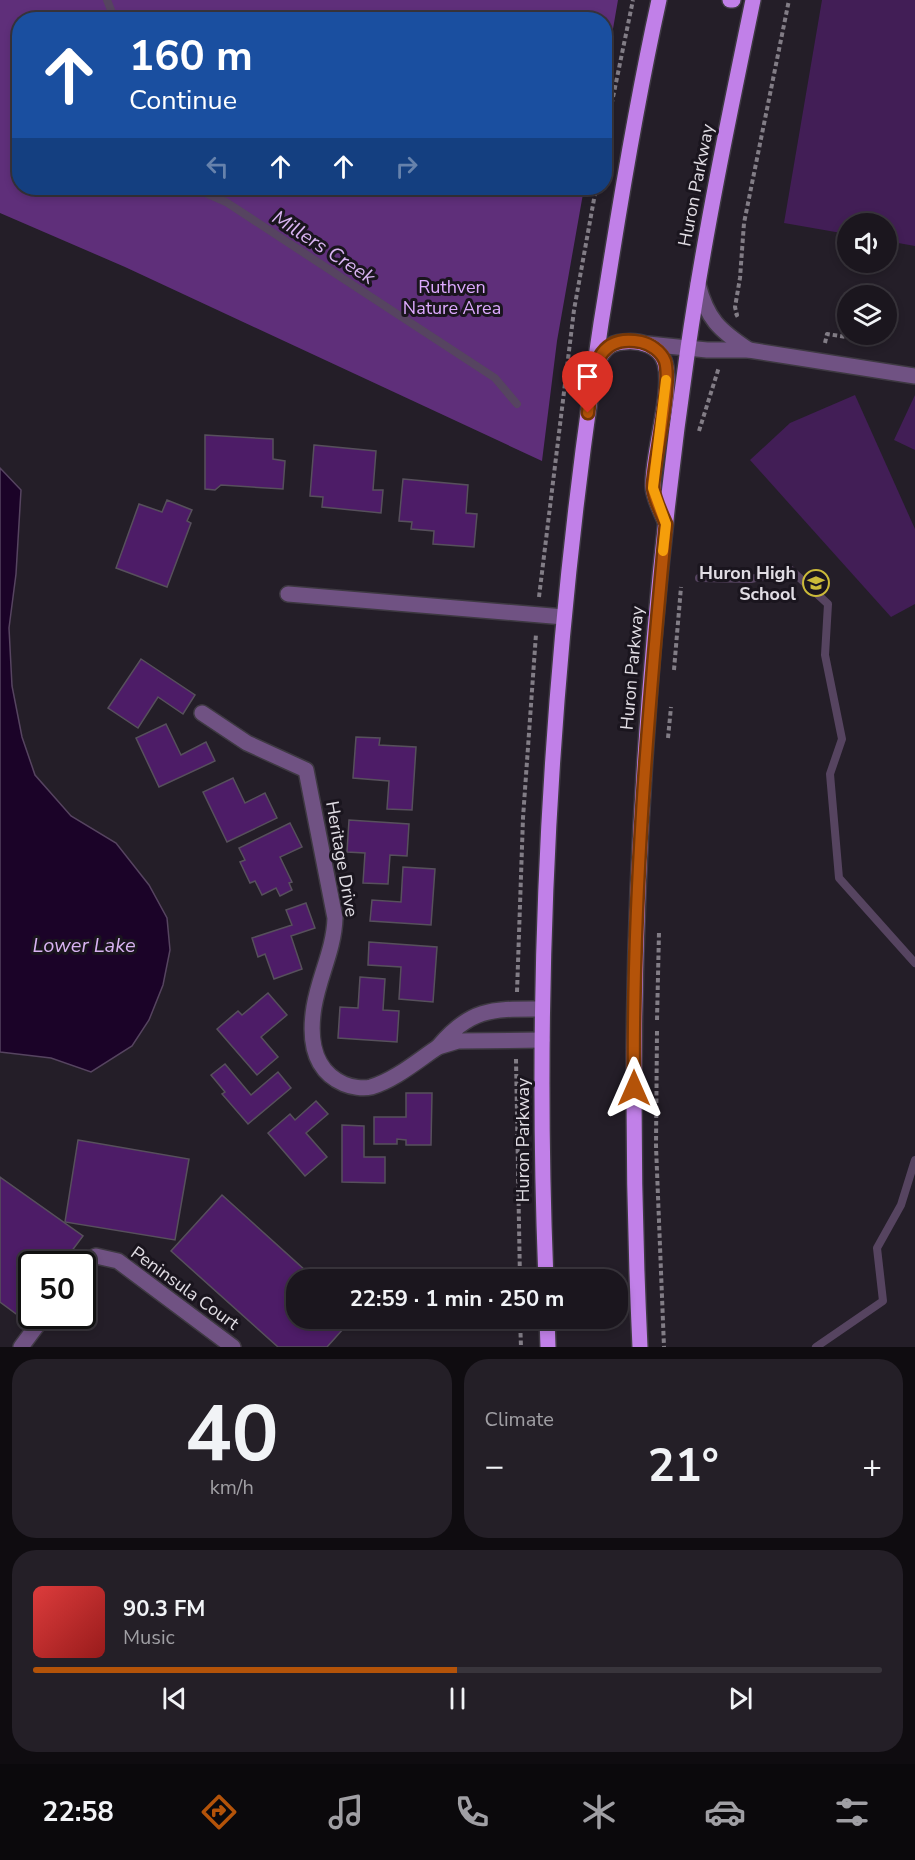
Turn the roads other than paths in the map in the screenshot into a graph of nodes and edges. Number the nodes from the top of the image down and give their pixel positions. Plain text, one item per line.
1 (659, 0) edge
2 (753, 0) edge
3 (698, 284) junction
4 (648, 344) junction
5 (688, 347) junction
6 (748, 350) junction
7 (593, 370) junction
8 (915, 376) edge
9 (666, 524) junction
10 (288, 594) dead end
11 (564, 617) junction
12 (202, 713) dead end
13 (543, 1009) junction
14 (542, 1040) junction
15 (438, 1047) junction
16 (96, 1256) edge
17 (546, 1269) edge
18 (34, 1329) edge
19 (547, 1329) edge
20 (21, 1347) edge
21 (233, 1347) edge
22 (548, 1347) edge
23 (640, 1347) edge

1 - 7 main road, Huron Parkway
2 - 3 main road, Huron Parkway
3 - 5 main road, Huron Parkway
3 - 6 street
4 - 5 street
4 - 7 main road
4 - 9 main road
5 - 6 street
5 - 9 main road, Huron Parkway
6 - 8 street
7 - 11 main road, Huron Parkway
9 - 23 main road, Huron Parkway
10 - 11 street
11 - 13 main road, Huron Parkway
12 - 15 street, Heritage Drive
13 - 14 main road, Huron Parkway
13 - 15 street, Heritage Drive
14 - 15 street, Heritage Drive
14 - 17 main road, Huron Parkway
16 - 21 street, Peninsula Court
18 - 20 street
19 - 22 main road

